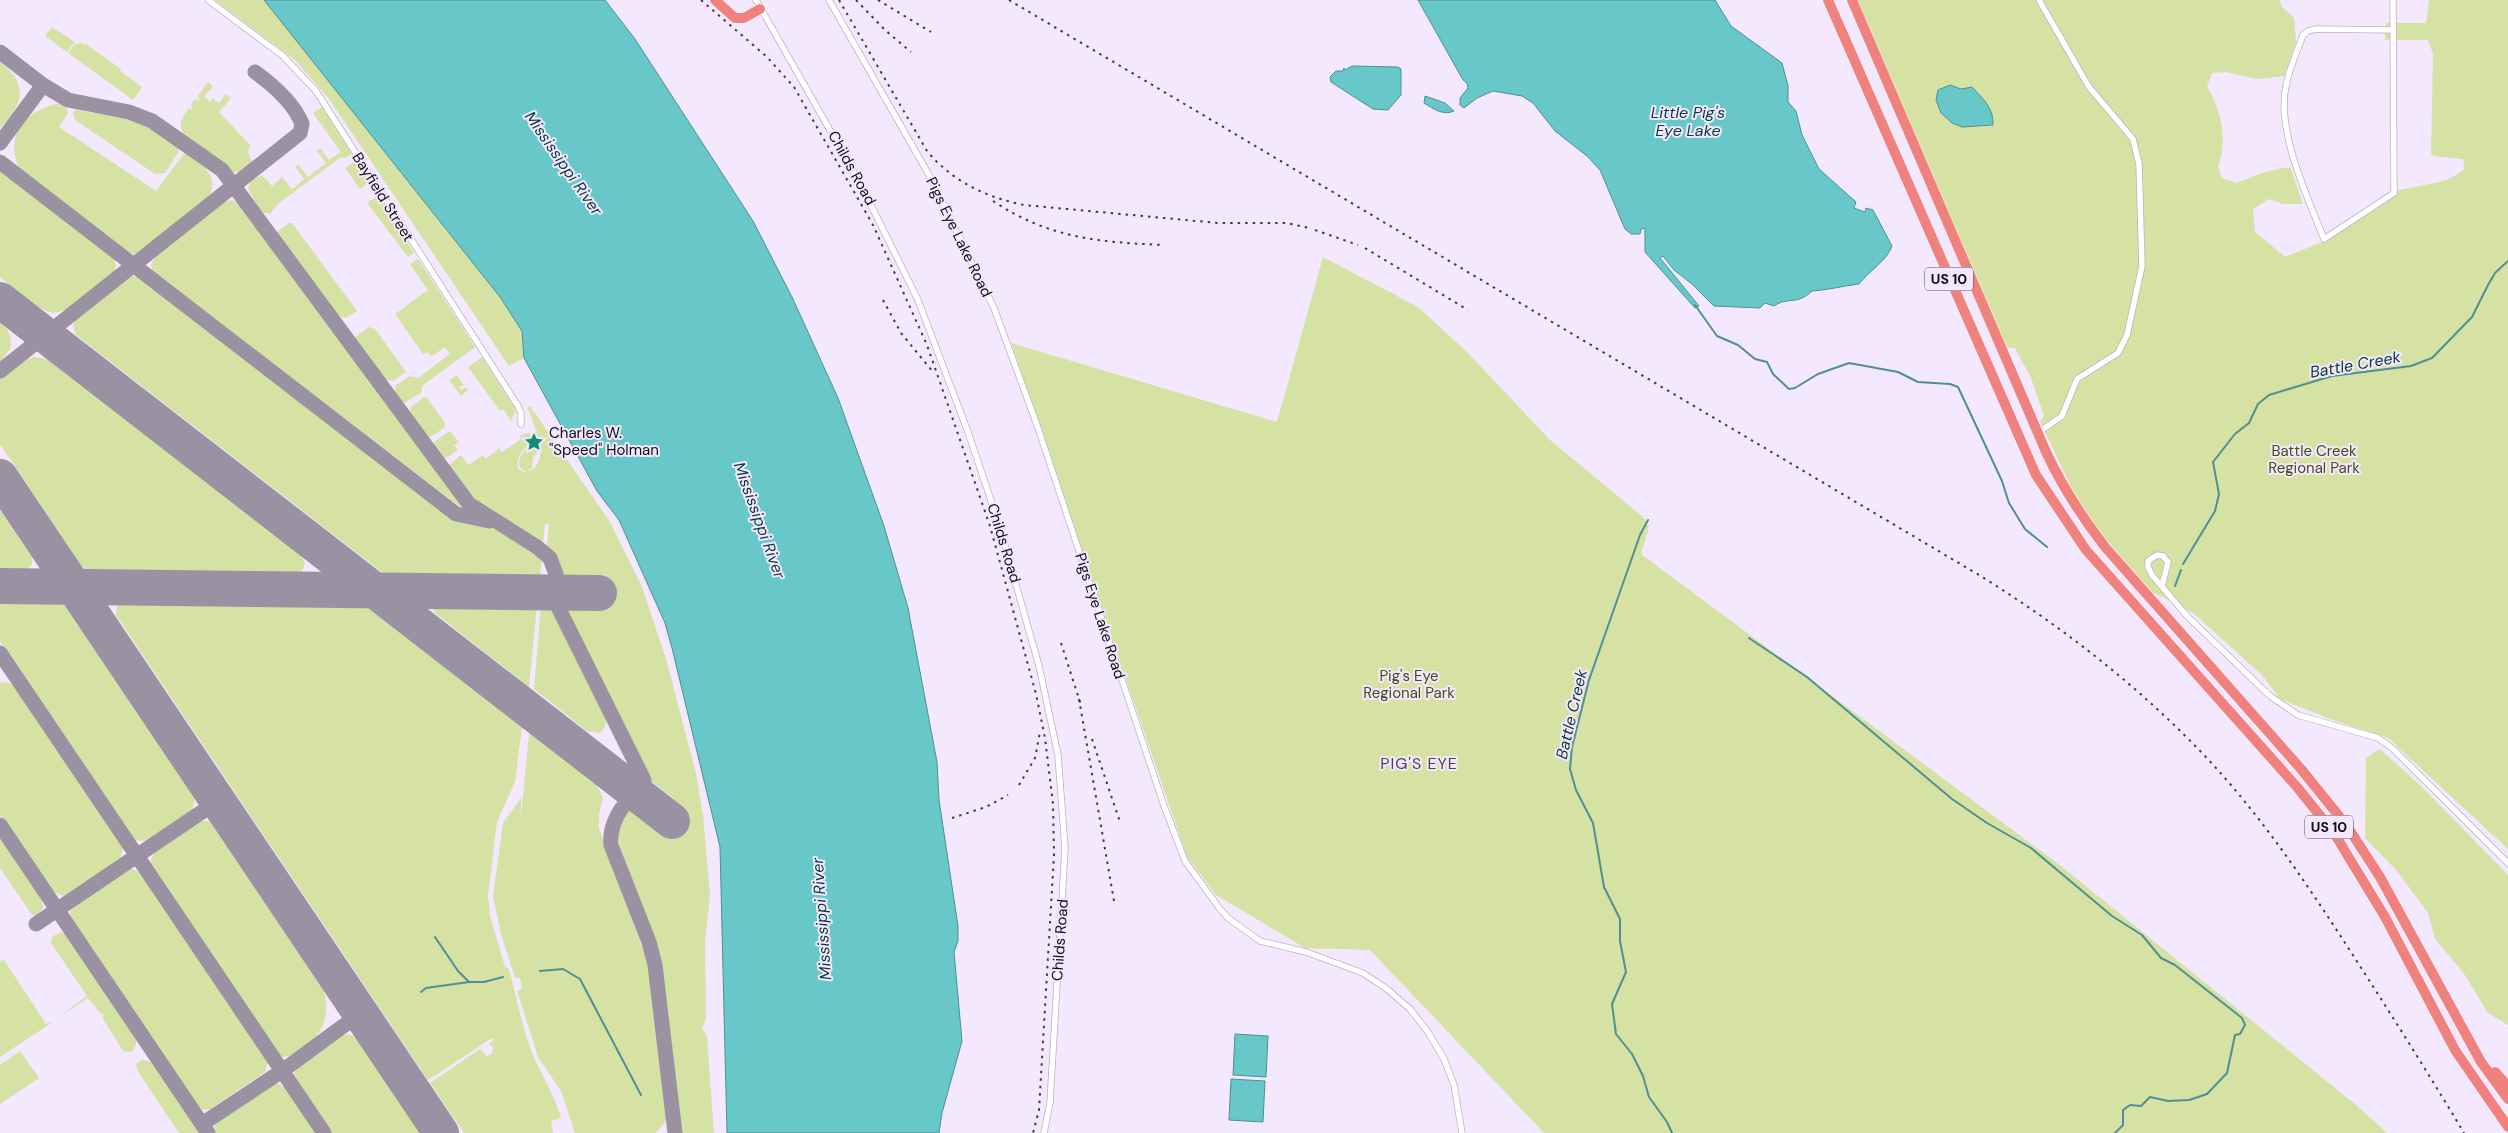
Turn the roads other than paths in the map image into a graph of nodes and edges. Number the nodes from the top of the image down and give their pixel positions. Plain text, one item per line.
1 (208, 0) edge
2 (714, 0) edge
3 (829, 0) edge
4 (1828, 0) edge
5 (1852, 0) edge
6 (2039, 0) edge
7 (2393, 0) edge
8 (758, 4) edge
9 (2394, 30) junction
10 (521, 424) dead end
11 (2039, 432) junction
12 (2162, 586) junction
13 (2508, 863) edge
14 (2481, 1062) junction
15 (2508, 1086) edge
16 (2508, 1099) edge
17 (2508, 1127) edge
18 (1044, 1133) edge
19 (1462, 1133) edge

1 - 10 street, Bayfield Street
2 - 8 highway
3 - 19 street, Pigs Eye Lake Road
4 - 17 highway, US 10
5 - 11 highway, US 10
6 - 11 street
7 - 9 street
8 - 18 street, Childs Road
9 - 9 street
11 - 14 highway, US 10
12 - 12 street
12 - 13 street
14 - 15 highway
14 - 16 highway, US 10

